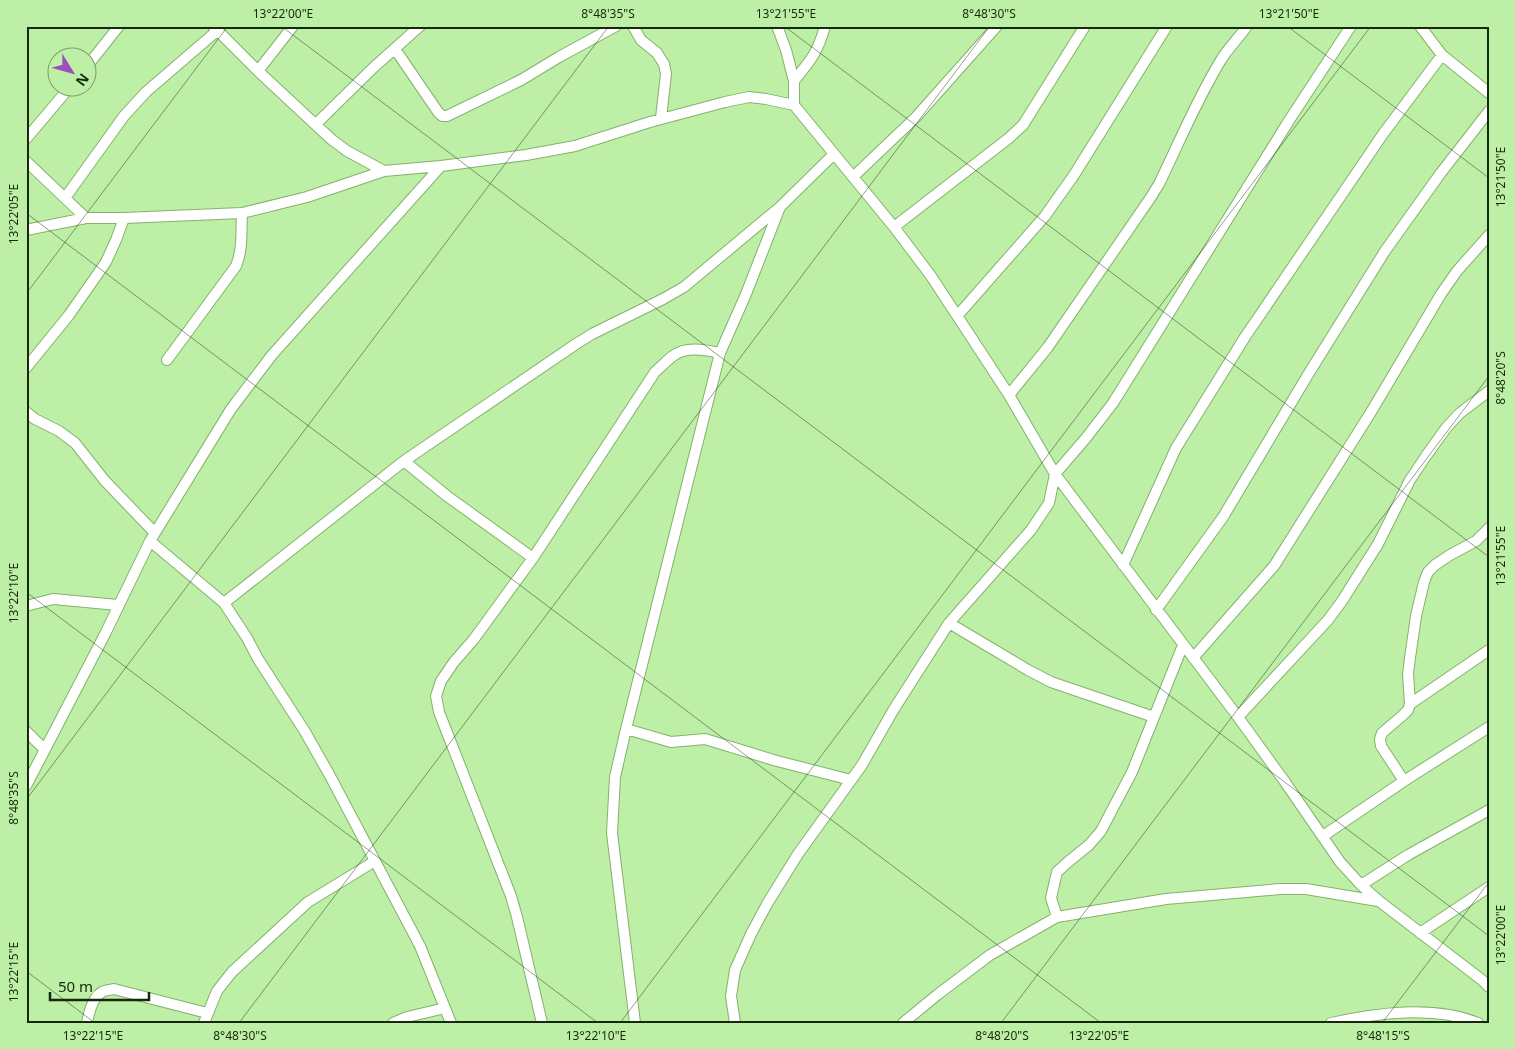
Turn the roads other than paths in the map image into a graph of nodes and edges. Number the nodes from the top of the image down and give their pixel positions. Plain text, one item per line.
1 (119, 26) edge
2 (293, 26) edge
3 (419, 26) edge
4 (616, 26) edge
5 (633, 26) edge
6 (776, 26) edge
7 (825, 26) edge
8 (997, 26) edge
9 (1085, 26) edge
10 (1166, 26) edge
11 (1247, 26) edge
12 (1351, 26) edge
13 (1420, 26) edge
14 (215, 28) edge
15 (394, 49) junction
16 (98, 52) edge
17 (1442, 55) junction
18 (258, 71) junction
19 (794, 81) junction
20 (1489, 93) edge
21 (61, 98) edge
22 (794, 105) junction
23 (1489, 111) edge
24 (661, 118) junction
25 (316, 124) junction
26 (26, 139) edge
27 (834, 154) junction
28 (26, 161) edge
29 (441, 166) junction
30 (384, 171) junction
31 (853, 177) junction
32 (65, 198) junction
33 (780, 207) junction
34 (242, 213) junction
35 (86, 218) junction
36 (124, 218) junction
37 (894, 227) junction
38 (26, 230) edge
39 (1489, 234) edge
40 (958, 315) junction
41 (720, 354) junction
42 (167, 360) dead end
43 (26, 368) edge
44 (1489, 391) edge
45 (1009, 395) junction
46 (26, 412) edge
47 (404, 461) junction
48 (1055, 474) junction
49 (1489, 528) edge
50 (153, 537) junction
51 (532, 558) junction
52 (1123, 565) junction
53 (224, 603) junction
54 (118, 605) junction
55 (26, 606) edge
56 (1156, 610) junction
57 (949, 623) junction
58 (1183, 645) junction
59 (1489, 650) edge
60 (1192, 658) junction
61 (1410, 704) junction
62 (1154, 717) junction
63 (1238, 717) junction
64 (1489, 727) edge
65 (626, 729) junction
66 (26, 731) edge
67 (45, 750) junction
68 (851, 780) junction
69 (1404, 781) junction
70 (26, 786) edge
71 (1489, 810) edge
72 (1323, 836) junction
73 (375, 861) junction
74 (1361, 884) junction
75 (1489, 887) edge
76 (1379, 901) junction
77 (1057, 917) junction
78 (1420, 933) junction
79 (1486, 981) edge
80 (445, 1008) junction
81 (206, 1018) edge
82 (1346, 1021) edge
83 (87, 1023) edge
84 (393, 1023) edge
85 (451, 1023) edge
86 (542, 1023) edge
87 (635, 1023) edge
88 (735, 1023) edge
89 (903, 1023) edge
90 (1330, 1023) edge
91 (1478, 1023) edge

1 - 16 street
2 - 18 street
3 - 15 street
4 - 15 street
5 - 24 street
6 - 19 street
7 - 19 street
8 - 31 street
9 - 37 street
10 - 40 street
11 - 45 street
12 - 48 street
13 - 17 street
14 - 18 street
14 - 32 street
15 - 25 street
17 - 20 street
17 - 52 street
18 - 25 street
19 - 22 street
21 - 26 street
22 - 24 street
22 - 27 street
23 - 56 street
24 - 29 street
25 - 30 street
27 - 31 street
27 - 33 street
28 - 32 street
29 - 30 street
29 - 50 street
30 - 34 street
31 - 37 street
32 - 35 street
33 - 41 street
33 - 47 street
34 - 36 street
34 - 42 street
35 - 36 street
35 - 38 street
36 - 43 street
37 - 40 street
39 - 60 street
40 - 45 street
41 - 51 street
41 - 65 street
44 - 63 street
45 - 48 street
46 - 50 street
47 - 51 street
47 - 53 street
48 - 52 street
48 - 57 street
49 - 61 street
50 - 53 street
50 - 54 street
51 - 86 street
52 - 56 street
53 - 73 street
54 - 55 street
54 - 67 street
56 - 58 street
57 - 62 street
57 - 68 street
58 - 60 street
58 - 62 street
59 - 61 street
60 - 63 street
61 - 69 street
62 - 77 street
63 - 72 street
64 - 69 street
65 - 68 street
65 - 87 street
66 - 67 street
67 - 70 street
68 - 88 street
69 - 72 street
71 - 74 street
72 - 74 street
73 - 80 street
73 - 81 street
74 - 76 street
75 - 78 street
76 - 77 street
76 - 78 street
77 - 89 street
78 - 79 street
80 - 84 street
80 - 85 street
81 - 83 street
82 - 90 street
82 - 91 street

